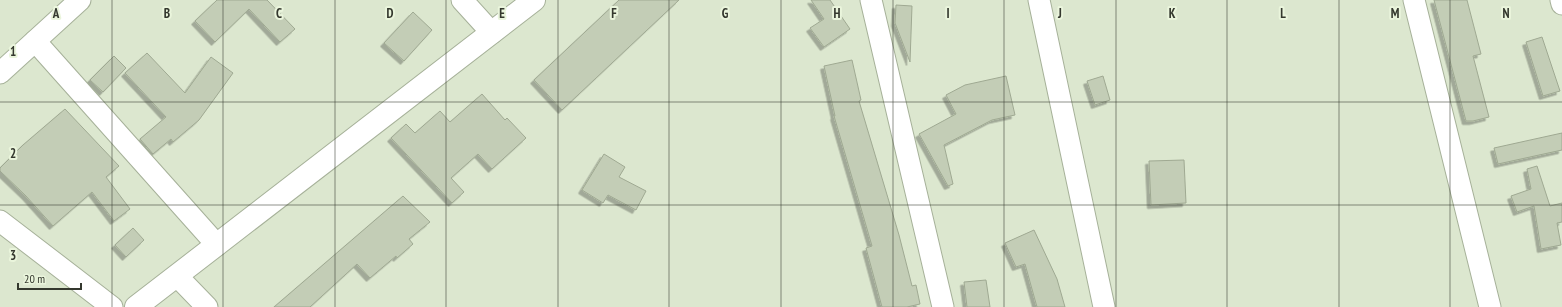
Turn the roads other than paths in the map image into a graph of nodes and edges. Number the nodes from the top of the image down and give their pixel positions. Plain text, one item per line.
1 (80, 0) edge
2 (462, 0) edge
3 (534, 0) edge
4 (871, 0) edge
5 (1039, 0) edge
6 (1414, 0) edge
7 (1561, 0) edge
8 (1562, 4) edge
9 (492, 33) junction
10 (34, 41) junction
11 (0, 73) edge
12 (0, 221) edge
13 (217, 245) junction
14 (177, 276) junction
15 (112, 307) edge
16 (136, 307) edge
17 (207, 307) edge
18 (943, 307) edge
19 (1104, 307) edge
20 (1490, 307) edge

1 - 10 street
2 - 9 street
3 - 9 highway
4 - 18 street
5 - 19 street
6 - 20 street
7 - 8 street
9 - 13 highway
10 - 11 street
10 - 13 street
12 - 15 street
13 - 14 highway
14 - 16 highway
14 - 17 street

